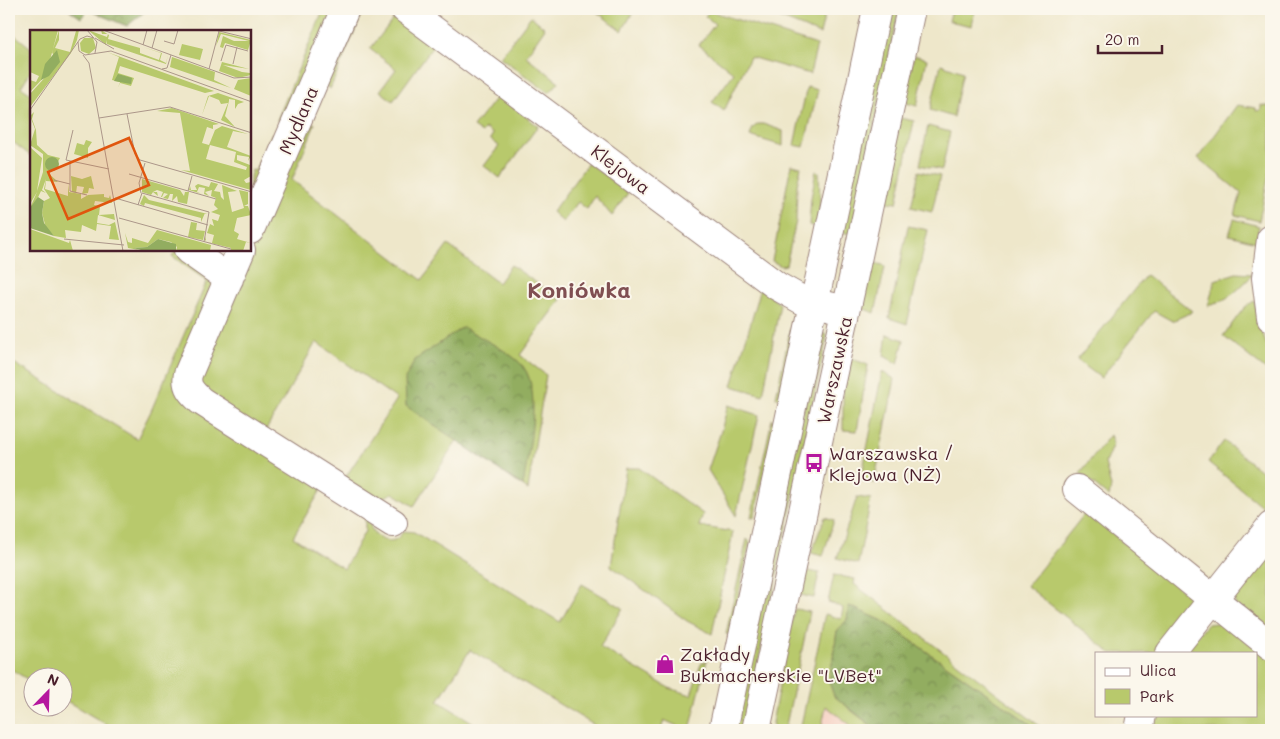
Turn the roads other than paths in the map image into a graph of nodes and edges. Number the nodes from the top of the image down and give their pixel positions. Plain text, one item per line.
1 (345, 9) edge
2 (405, 9) edge
3 (877, 9) edge
4 (911, 9) edge
5 (251, 228) edge
6 (1271, 239) edge
7 (189, 251) edge
8 (242, 251) edge
9 (229, 279) junction
10 (813, 302) junction
11 (846, 310) junction
12 (1271, 317) edge
13 (1077, 489) dead end
14 (393, 523) dead end
15 (1271, 526) edge
16 (1212, 599) junction
17 (1271, 646) edge
18 (1171, 652) edge
19 (1142, 716) edge
20 (759, 727) edge
21 (723, 730) edge
22 (1139, 730) edge

1 - 5 street, Mydlana
2 - 10 street, Klejowa
3 - 10 street, Warszawska
4 - 11 street, Warszawska
6 - 12 street
7 - 9 street
8 - 9 street
9 - 14 street
10 - 11 street, Klejowa
10 - 21 street, Warszawska
11 - 20 street, Warszawska
13 - 16 street
15 - 16 street
16 - 17 street
16 - 18 street
19 - 22 street

